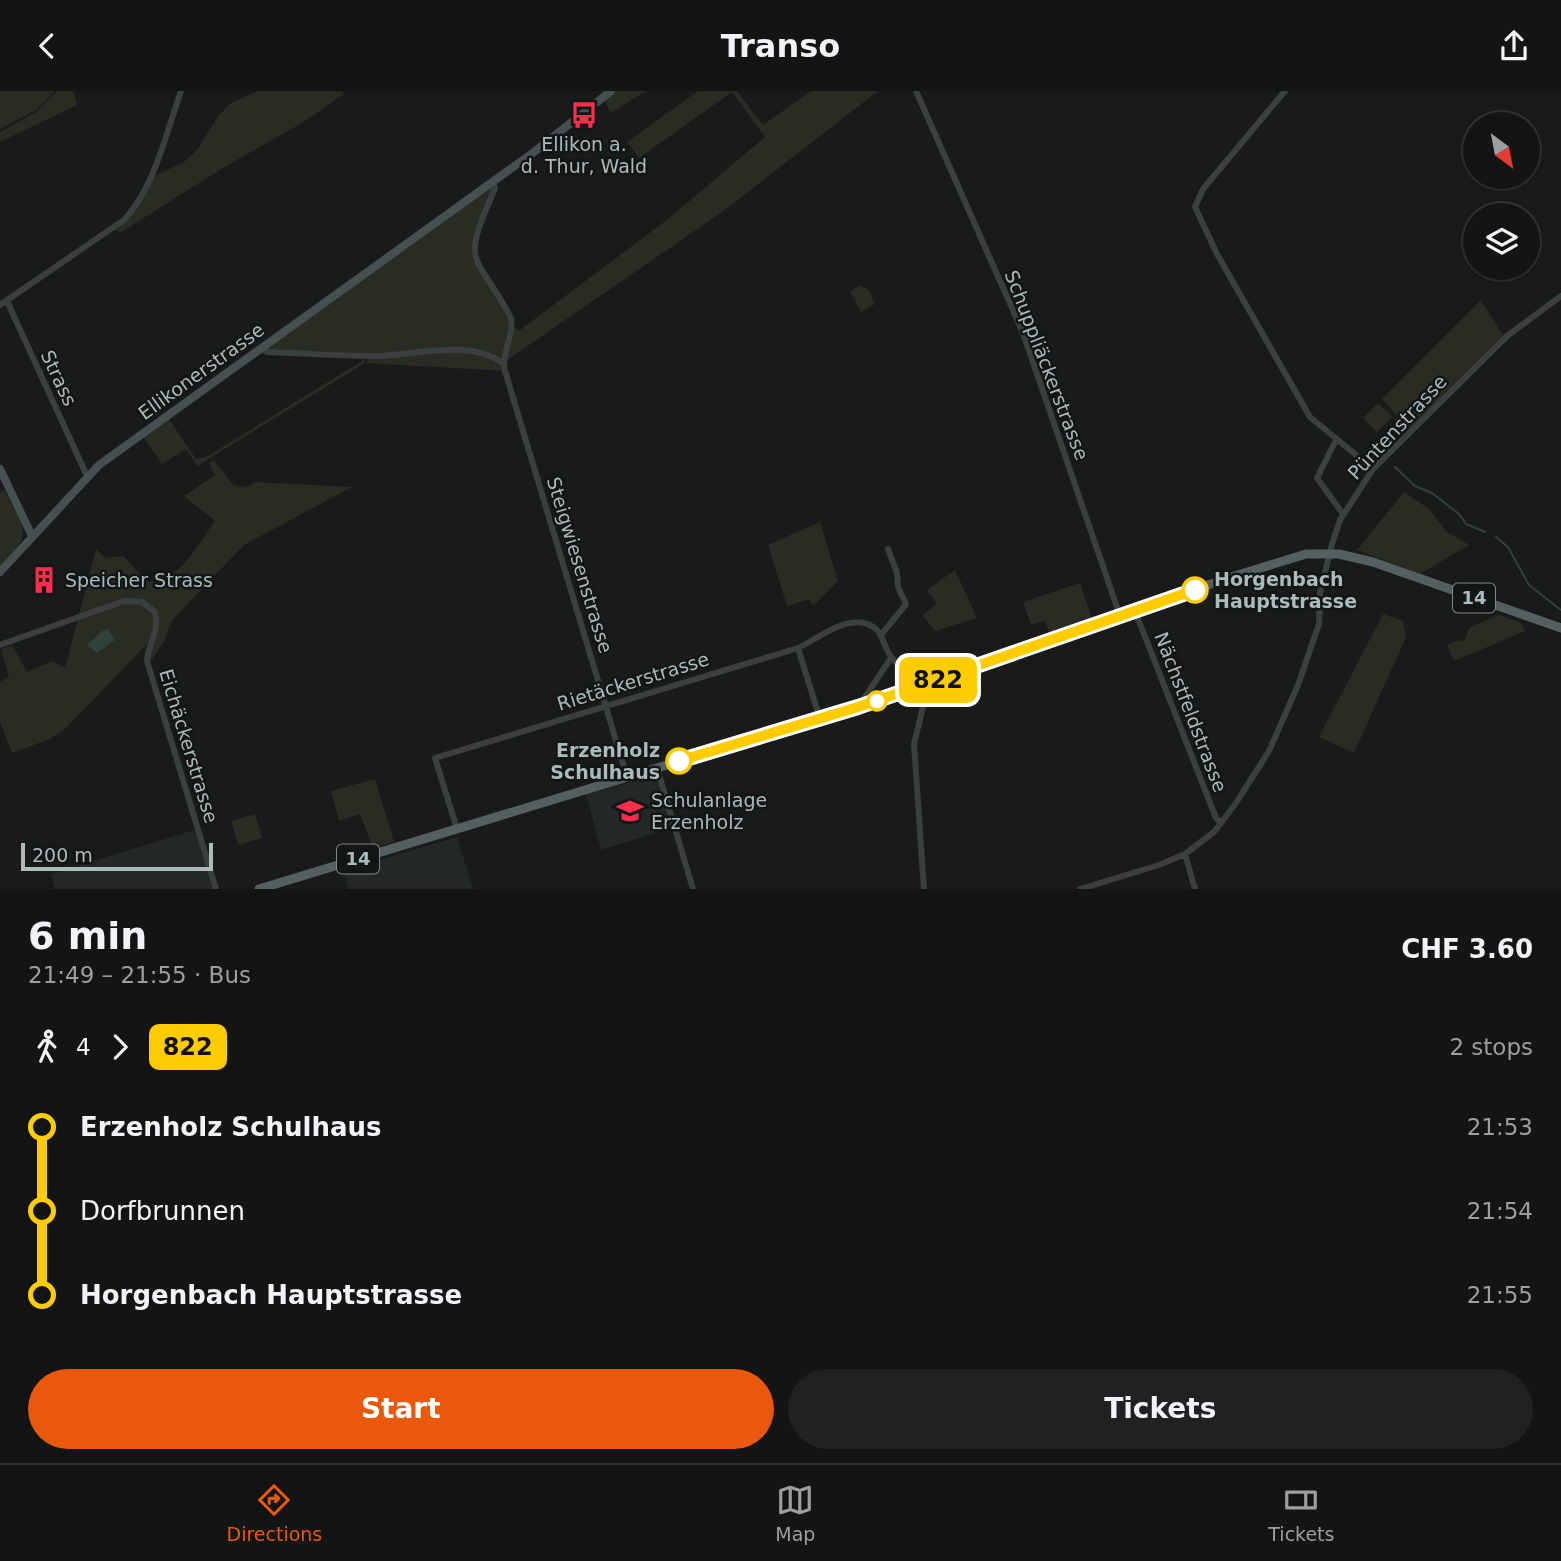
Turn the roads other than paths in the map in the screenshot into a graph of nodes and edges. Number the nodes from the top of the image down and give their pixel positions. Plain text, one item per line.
1 (181, 91) edge
2 (611, 91) edge
3 (916, 91) edge
4 (1285, 91) edge
5 (493, 182) junction
6 (1561, 296) edge
7 (3, 303) edge
8 (261, 348) junction
9 (503, 363) junction
10 (1336, 440) junction
11 (0, 469) edge
12 (1373, 469) junction
13 (87, 476) junction
14 (1343, 514) junction
15 (32, 536) junction
16 (888, 549) dead end
17 (1330, 553) junction
18 (0, 572) edge
19 (1135, 611) junction
20 (1120, 616) junction
21 (1561, 628) edge
22 (881, 635) junction
23 (0, 645) edge
24 (798, 648) junction
25 (891, 658) junction
26 (921, 685) junction
27 (606, 706) junction
28 (858, 707) junction
29 (820, 719) junction
30 (657, 768) junction
31 (627, 777) junction
32 (1221, 823) junction
33 (457, 829) junction
34 (1185, 854) junction
35 (216, 889) edge
36 (259, 889) edge
37 (693, 889) edge
38 (924, 889) edge
39 (1080, 889) edge
40 (1195, 889) edge

1 - 7 street
2 - 5 street, Ellikonerstrasse
3 - 20 street, Schuppliäckerstrasse
4 - 10 street
5 - 8 street, Ellikonerstrasse
5 - 9 street, Steigwiesenstrasse
6 - 12 street, Püntenstrasse
7 - 13 street, Strass
8 - 9 street
8 - 13 street, Ellikonerstrasse
9 - 27 street, Steigwiesenstrasse
10 - 12 street
10 - 14 street
11 - 15 street
12 - 14 street, Püntenstrasse
13 - 15 street, Ellikonerstrasse
14 - 17 street, Püntenstrasse
15 - 18 street, Ellikonerstrasse
16 - 22 street
17 - 19 main road, 14
17 - 21 main road, 14
17 - 32 street, Püntenstrasse
19 - 20 main road, 14
19 - 32 street, Nächstfeldstrasse
20 - 26 main road, 14
22 - 24 street, Rietäckerstrasse
22 - 25 street
23 - 35 street, Eichäckerstrasse
24 - 27 street, Rietäckerstrasse
24 - 29 street
25 - 26 street
25 - 28 street
26 - 28 main road, 14
26 - 38 street
27 - 31 street, Steigwiesenstrasse
27 - 33 street, Rietäckerstrasse
28 - 29 main road, 14
29 - 30 main road, 14
30 - 31 main road, 14
30 - 37 street
31 - 33 main road, 14
32 - 34 street, Püntenstrasse
33 - 36 main road, 14
34 - 39 street, Püntenstrasse
34 - 40 street

